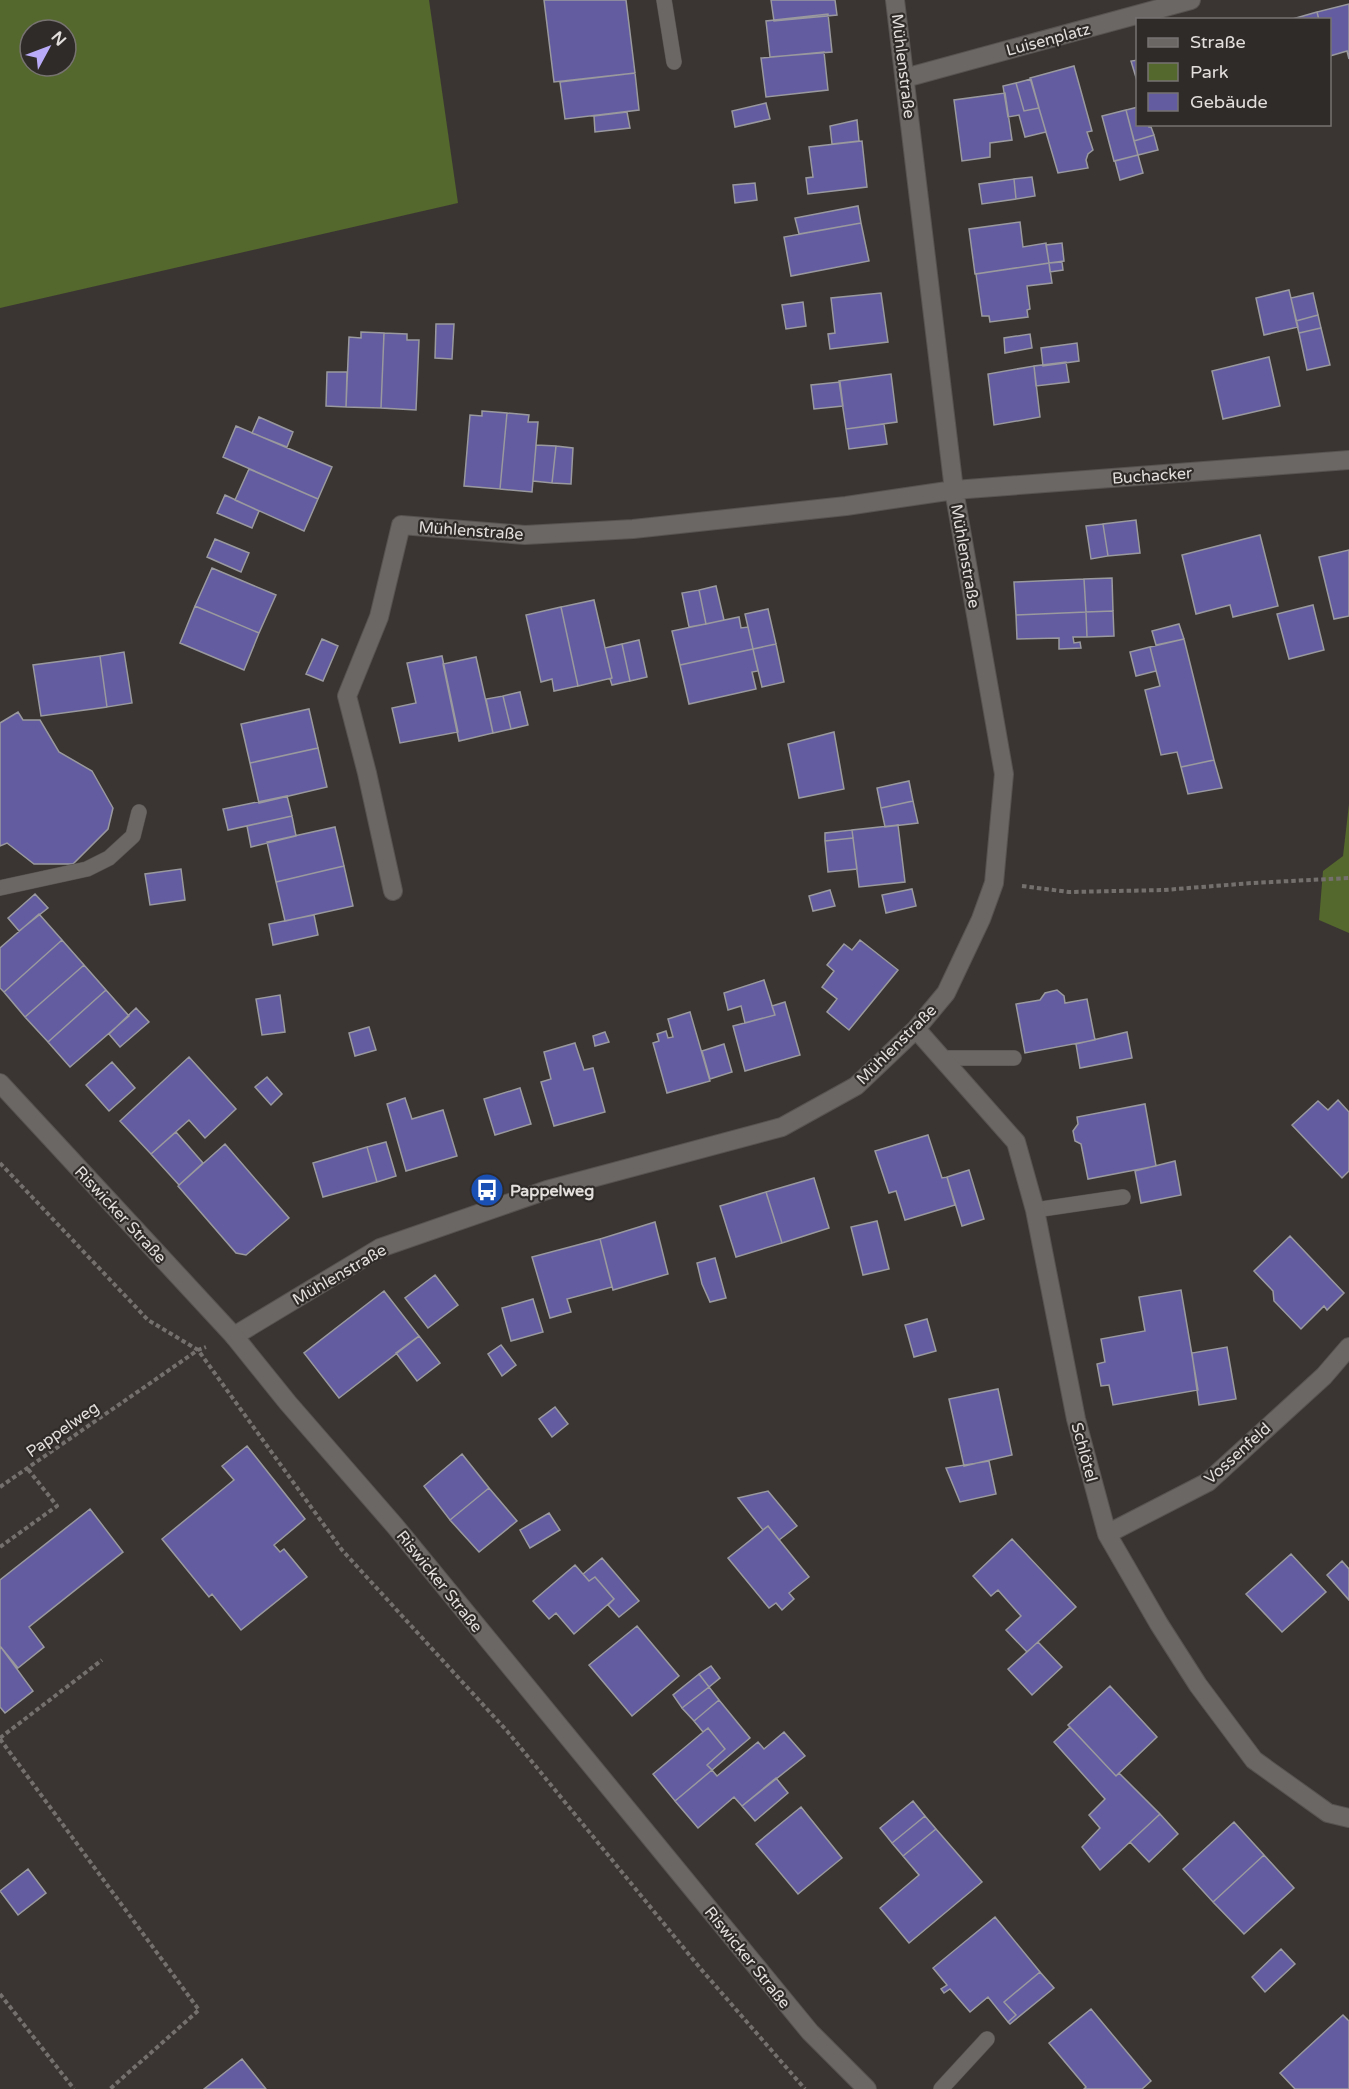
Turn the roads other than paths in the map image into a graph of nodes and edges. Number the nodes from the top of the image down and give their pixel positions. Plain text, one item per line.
1 (664, 0) edge
2 (895, 0) edge
3 (1191, 0) edge
4 (674, 62) dead end
5 (905, 78) junction
6 (1349, 460) edge
7 (954, 490) junction
8 (139, 812) dead end
9 (0, 888) edge
10 (393, 891) dead end
11 (916, 1029) junction
12 (942, 1058) junction
13 (1014, 1058) dead end
14 (0, 1083) edge
15 (1123, 1197) dead end
16 (1035, 1210) junction
17 (234, 1336) junction
18 (1349, 1347) edge
19 (1107, 1534) junction
20 (1349, 1818) edge
21 (987, 2039) dead end
22 (867, 2089) edge
23 (940, 2089) edge

1 - 4 lane
2 - 5 street, Mühlenstraße
3 - 5 street, Luisenplatz
5 - 7 street, Mühlenstraße
6 - 7 street, Buchacker
7 - 10 street, Mühlenstraße
7 - 11 street, Mühlenstraße
8 - 9 lane
11 - 12 street, Schlötel
11 - 17 street, Mühlenstraße
12 - 13 lane
12 - 16 street, Schlötel
14 - 17 street, Riswicker Straße
15 - 16 lane
16 - 19 street, Schlötel
17 - 22 street, Riswicker Straße
18 - 19 street, Vossenfeld
19 - 20 street, Schlötel
21 - 23 lane

